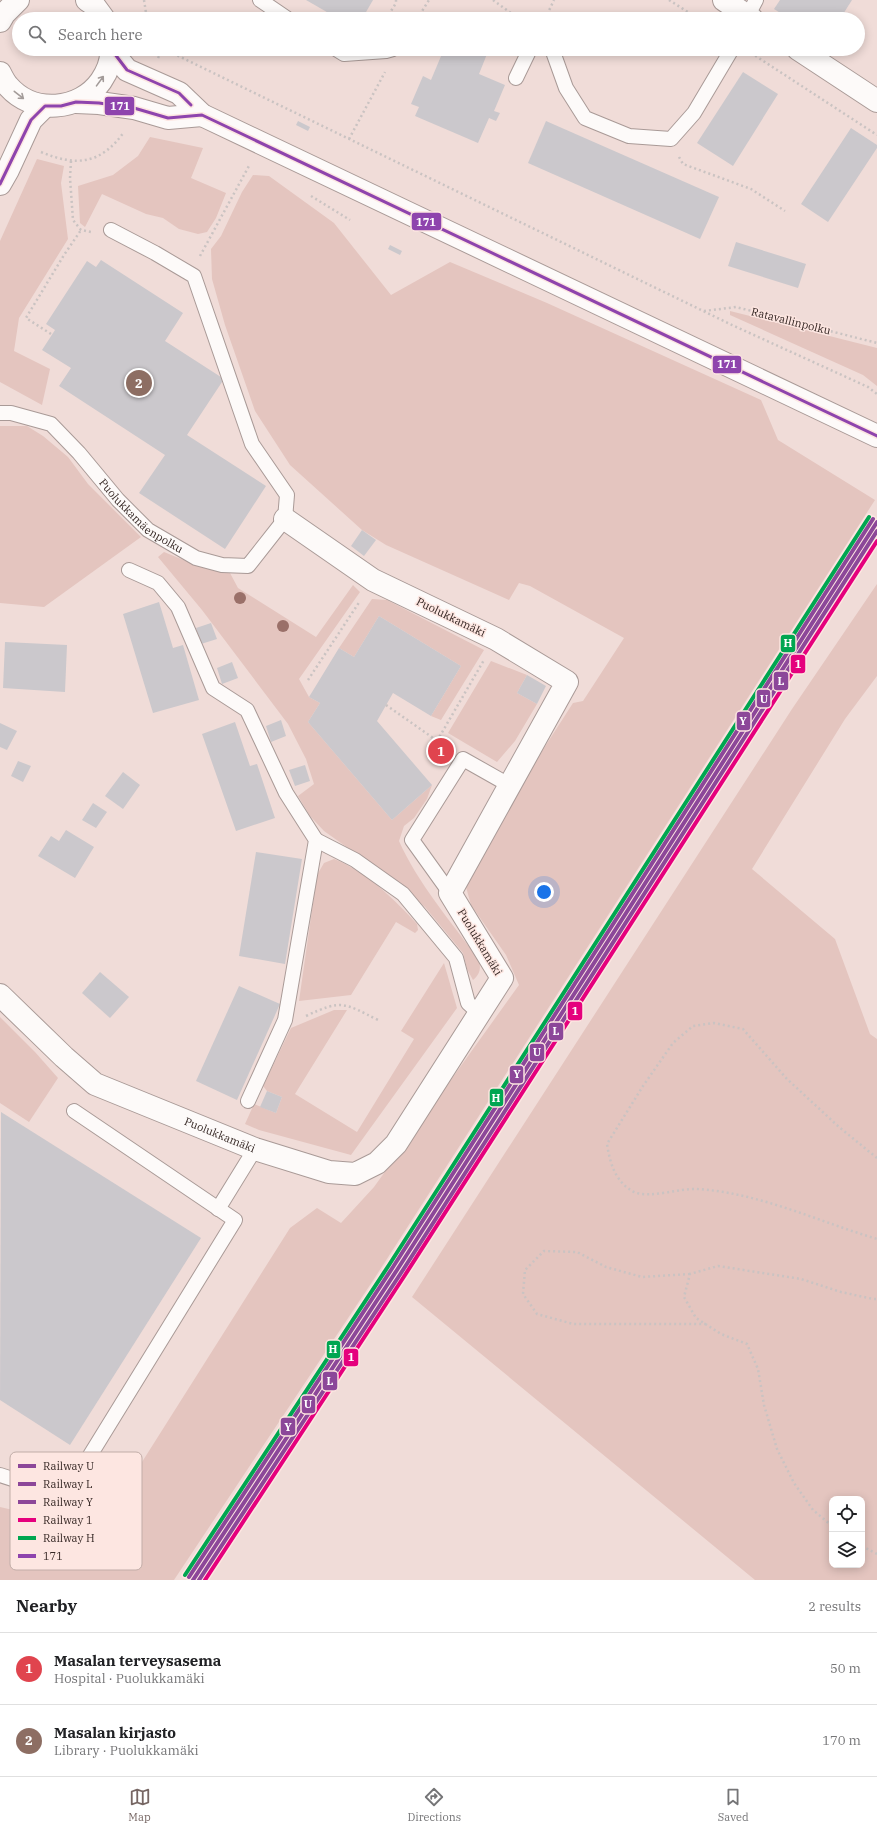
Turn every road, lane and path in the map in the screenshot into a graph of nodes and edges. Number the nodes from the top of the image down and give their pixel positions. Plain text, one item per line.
1 (18, 0) edge
2 (87, 0) edge
3 (144, 0) edge
4 (260, 0) edge
5 (396, 0) edge
6 (429, 0) edge
7 (493, 0) edge
8 (554, 0) edge
9 (670, 0) edge
10 (724, 0) edge
11 (105, 12) edge
12 (146, 12) edge
13 (278, 12) edge
14 (390, 12) edge
15 (421, 12) edge
16 (509, 12) edge
17 (548, 12) edge
18 (688, 12) edge
19 (746, 12) edge
20 (0, 21) edge
21 (110, 56) edge
22 (116, 56) edge
23 (178, 56) edge
24 (527, 56) edge
25 (555, 56) edge
26 (728, 56) edge
27 (757, 56) edge
28 (809, 56) edge
29 (386, 70) dead end
30 (0, 73) edge
31 (516, 78) dead end
32 (877, 101) edge
33 (76, 102) junction
34 (45, 106) junction
35 (202, 115) junction
36 (877, 135) edge
37 (349, 139) junction
38 (671, 139) junction
39 (71, 161) dead end
40 (252, 162) dead end
41 (0, 184) edge
42 (785, 211) dead end
43 (81, 230) junction
44 (111, 230) joint
45 (190, 273) junction
46 (704, 311) junction
47 (51, 334) dead end
48 (877, 343) edge
49 (877, 394) edge
50 (0, 413) edge
51 (877, 436) edge
52 (285, 519) junction
53 (129, 570) dead end
54 (373, 580) junction
55 (496, 639) junction
56 (308, 680) dead end
57 (386, 705) dead end
58 (437, 741) junction
59 (463, 759) junction
60 (509, 785) junction
61 (316, 840) junction
62 (450, 893) junction
63 (0, 995) edge
64 (480, 1013) junction
65 (285, 1020) junction
66 (378, 1020) dead end
67 (248, 1101) dead end
68 (74, 1111) dead end
69 (255, 1149) junction
70 (877, 1158) edge
71 (218, 1209) junction
72 (877, 1239) edge
73 (690, 1274) junction
74 (877, 1299) edge
75 (707, 1324) junction
76 (93, 1452) edge
77 (0, 1475) edge
78 (10, 1478) edge
79 (829, 1523) edge
80 (865, 1548) edge
81 (877, 1554) edge

1 - 20 street
2 - 11 street
3 - 12 path
4 - 13 lane
5 - 14 path
6 - 15 path
7 - 16 path
8 - 17 path
9 - 18 path
10 - 19 street
33 -> 21 street
22 - 35 street
23 - 37 path
24 - 31 lane
25 - 38 lane
26 - 38 lane
27 - 36 path
28 - 32 street
29 - 37 path
30 -> 34 street
33 - 34 street
33 - 35 street
34 - 41 street
35 - 51 street
37 - 46 path
38 - 42 path
39 - 43 path
40 - 45 path
43 - 44 path
43 - 47 path
44 - 45 lane
45 - 52 lane
46 - 48 path, Ratavallinpolku
46 - 49 path
50 - 52 lane, Puolukkamäenpolku
52 - 54 street, Puolukkamäki
53 - 61 lane
54 - 55 street, Puolukkamäki
54 - 56 path
55 - 58 path
55 - 60 street, Puolukkamäki
57 - 58 path
58 - 59 path
59 - 60 lane
59 - 62 lane
60 - 62 street, Puolukkamäki
61 - 64 lane
61 - 65 lane
62 - 64 street, Puolukkamäki
63 - 69 street, Puolukkamäki
64 - 69 street, Puolukkamäki
65 - 66 path
65 - 67 lane
68 - 71 lane
69 - 71 lane
70 - 72 path
71 - 76 lane
73 - 74 path
73 - 75 path
73 - 75 path
75 - 79 path
77 - 78 lane
80 - 81 path

